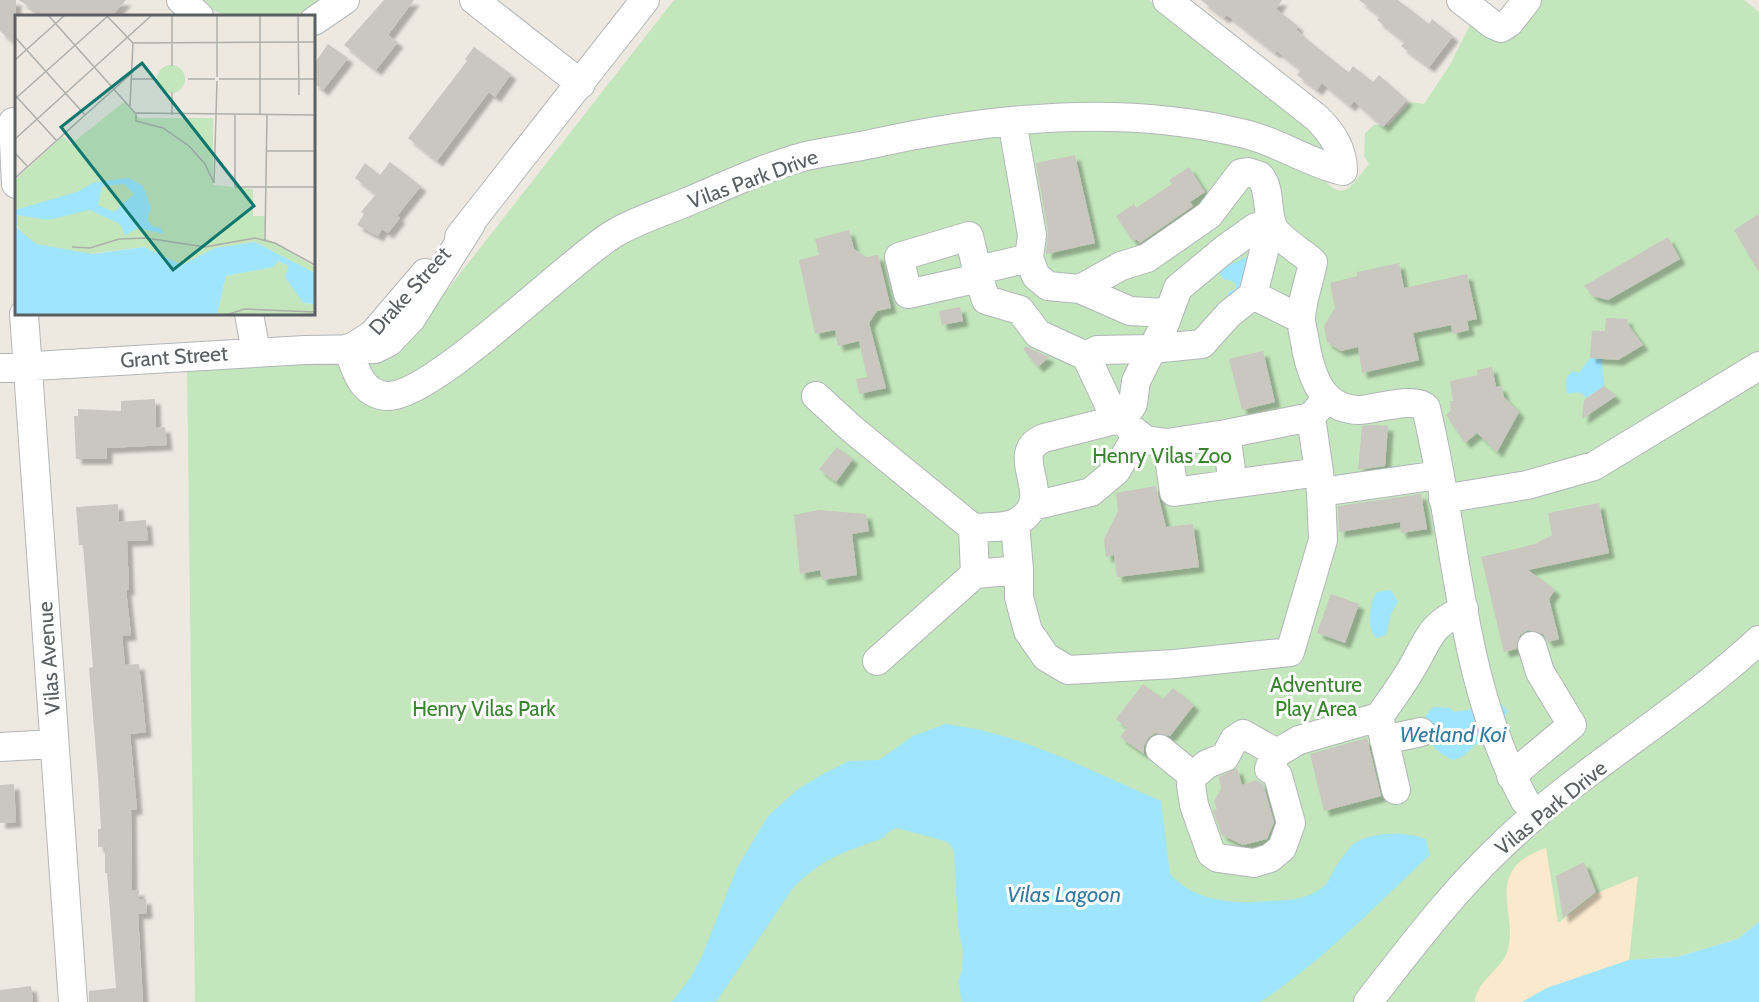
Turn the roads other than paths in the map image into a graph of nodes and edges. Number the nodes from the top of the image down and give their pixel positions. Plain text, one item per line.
1 (345, 0) edge
2 (474, 0) edge
3 (645, 0) edge
4 (1167, 0) edge
5 (1461, 0) edge
6 (1527, 0) edge
7 (315, 20) edge
8 (581, 84) junction
9 (10, 120) edge
10 (1015, 138) dead end
11 (15, 173) edge
12 (1274, 229) junction
13 (1029, 258) junction
14 (1080, 289) junction
15 (1253, 296) junction
16 (1167, 313) junction
17 (24, 315) edge
18 (249, 315) edge
19 (1301, 320) junction
20 (348, 348) junction
21 (1151, 350) junction
22 (256, 352) junction
23 (1086, 356) junction
24 (1759, 366) edge
25 (14, 367) edge
26 (816, 396) dead end
27 (1319, 407) junction
28 (1130, 426) junction
29 (1226, 434) junction
30 (1167, 443) junction
31 (1320, 482) junction
32 (1233, 484) junction
33 (1441, 487) junction
34 (1024, 514) junction
35 (973, 528) junction
36 (1018, 570) junction
37 (975, 574) junction
38 (1464, 609) junction
39 (1759, 639) edge
40 (1532, 646) dead end
41 (877, 661) dead end
42 (1381, 729) junction
43 (1421, 732) dead end
44 (54, 744) junction
45 (0, 747) edge
46 (1160, 749) dead end
47 (1271, 766) junction
48 (1509, 769) junction
49 (1193, 776) junction
50 (1396, 790) dead end
51 (1525, 801) dead end
52 (73, 1002) edge
53 (1368, 1002) edge

1 - 7 street
2 - 8 street
3 - 8 street, Drake Street
4 - 20 street, Vilas Park Drive
5 - 6 street
8 - 20 street, Drake Street
9 - 11 street
10 - 13 street
12 - 14 street
12 - 15 street
12 - 16 street
12 - 19 street
13 - 14 street
13 - 23 street
14 - 16 street
15 - 19 street
15 - 21 street
16 - 21 street
17 - 25 street, Vilas Avenue
18 - 22 street
19 - 27 street
20 - 22 street, Grant Street
21 - 23 street
21 - 28 street
22 - 25 street, Grant Street
23 - 28 street
24 - 33 street
25 - 44 street, Vilas Avenue
26 - 35 street
27 - 29 street
27 - 31 street
27 - 33 street
28 - 30 street
28 - 34 street
28 - 34 street
29 - 30 street
29 - 32 street
30 - 32 street
31 - 32 street
31 - 33 street
31 - 36 street
33 - 38 street
34 - 35 street
34 - 36 street
35 - 37 street
36 - 37 street
37 - 41 street
38 - 42 street
38 - 48 street
39 - 53 street, Vilas Park Drive
40 - 48 street
42 - 43 street
42 - 47 street
42 - 50 street
44 - 45 street
44 - 52 street, Vilas Avenue
46 - 49 street
47 - 49 street
47 - 49 street
48 - 51 street

